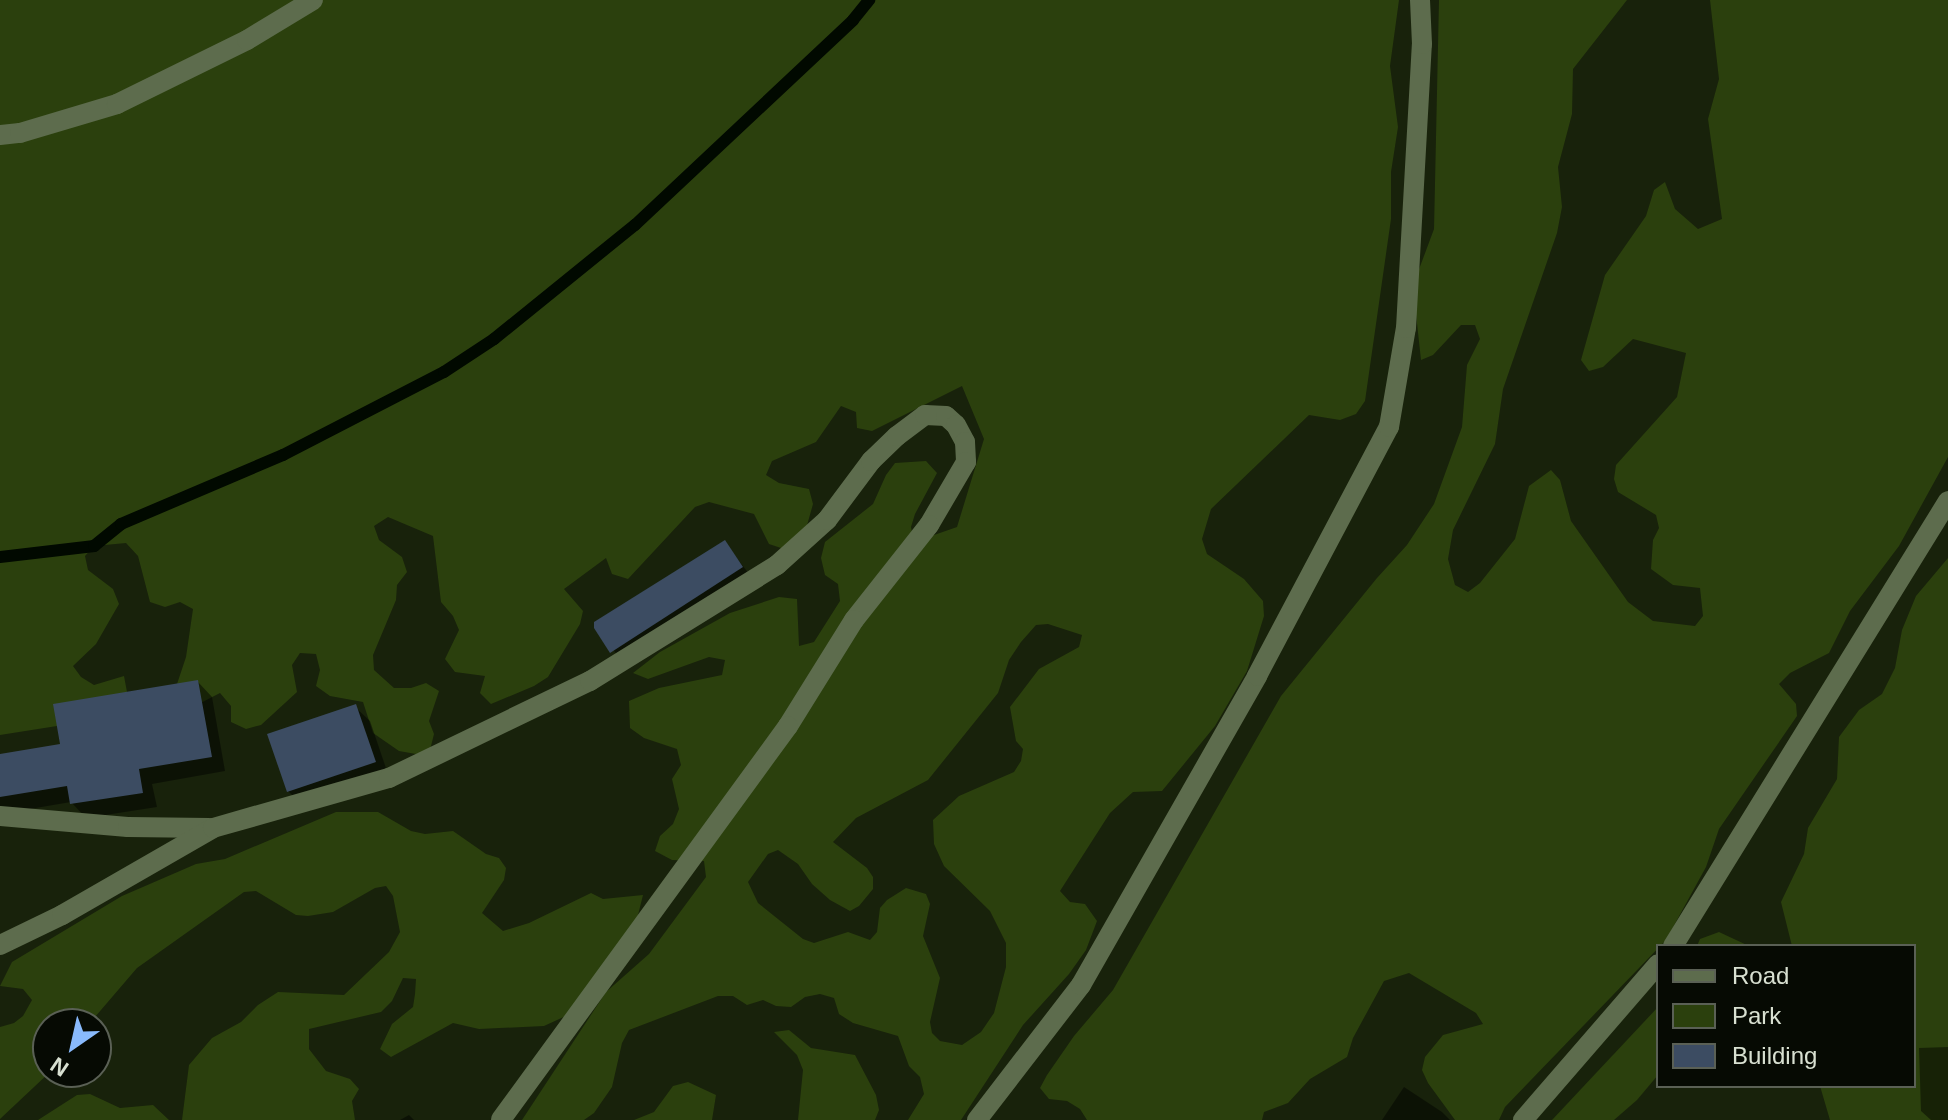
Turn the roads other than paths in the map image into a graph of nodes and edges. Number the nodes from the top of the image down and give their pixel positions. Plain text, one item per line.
1 (313, 0) edge
2 (1420, 0) edge
3 (0, 135) edge
4 (1948, 501) edge
5 (0, 816) edge
6 (213, 828) junction
7 (1674, 944) edge
8 (0, 945) edge
9 (1656, 966) edge
10 (501, 1120) edge
11 (977, 1120) edge
12 (1523, 1120) edge

1 - 3 street
2 - 11 street
4 - 7 street
5 - 6 street
6 - 8 street
6 - 10 street
9 - 12 street

